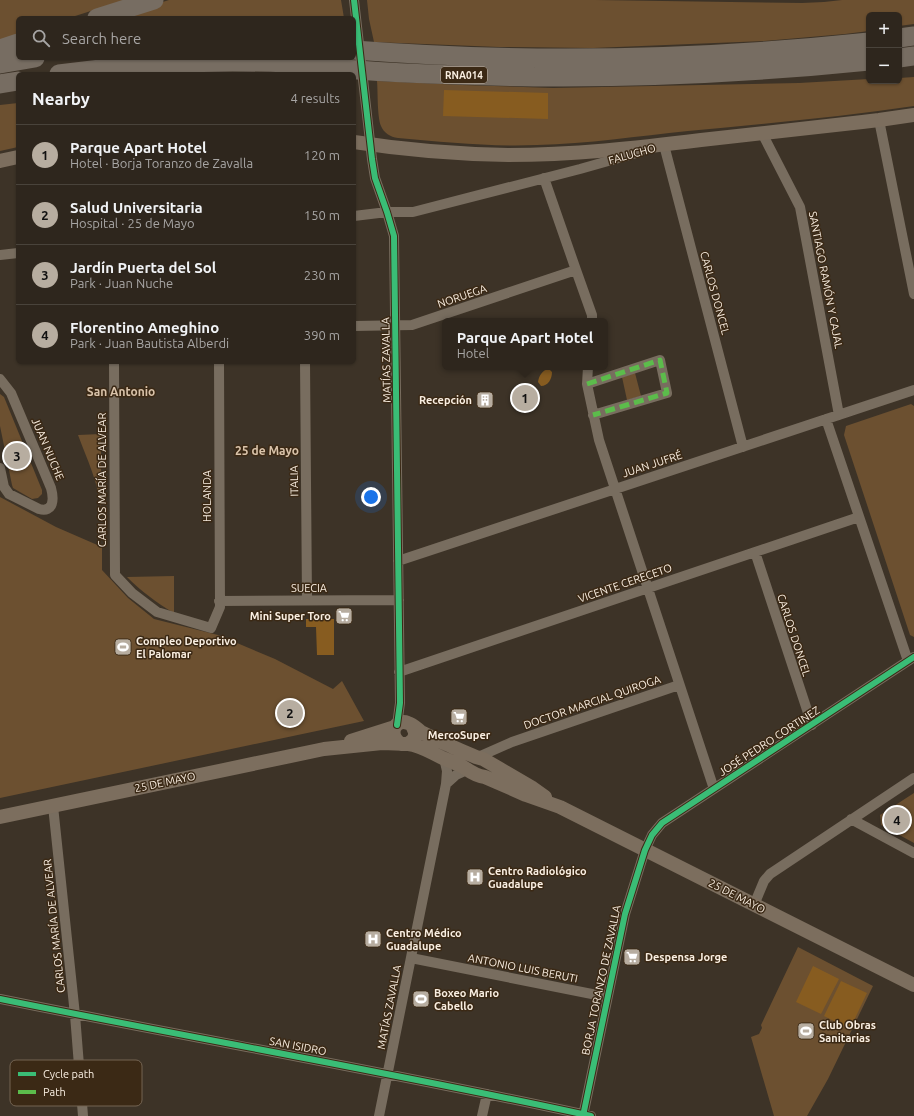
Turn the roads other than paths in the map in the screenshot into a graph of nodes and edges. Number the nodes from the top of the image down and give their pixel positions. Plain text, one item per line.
1 (154, 0) edge
2 (354, 0) edge
3 (104, 16) edge
4 (356, 16) edge
5 (356, 19) edge
6 (914, 36) edge
7 (902, 38) edge
8 (866, 42) edge
9 (16, 44) edge
10 (0, 49) edge
11 (356, 50) edge
12 (914, 56) edge
13 (902, 58) edge
14 (23, 60) edge
15 (866, 61) edge
16 (0, 64) edge
17 (902, 69) edge
18 (914, 69) edge
19 (866, 71) edge
20 (75, 72) edge
21 (687, 74) junction
22 (16, 81) edge
23 (0, 84) edge
24 (16, 94) edge
25 (0, 95) edge
26 (914, 115) edge
27 (879, 120) junction
28 (762, 134) junction
29 (356, 142) edge
30 (370, 144) junction
31 (664, 145) junction
32 (16, 157) edge
33 (0, 161) edge
34 (544, 178) junction
35 (388, 212) junction
36 (356, 216) edge
37 (16, 253) edge
38 (0, 255) edge
39 (576, 270) junction
40 (914, 294) edge
41 (592, 318) edge
42 (395, 325) junction
43 (356, 326) edge
44 (114, 364) edge
45 (219, 364) edge
46 (305, 364) edge
47 (588, 370) edge
48 (0, 379) edge
49 (587, 384) junction
50 (914, 390) edge
51 (594, 415) junction
52 (839, 415) junction
53 (826, 419) junction
54 (743, 447) junction
55 (0, 468) edge
56 (615, 489) junction
57 (859, 517) junction
58 (754, 552) junction
59 (398, 562) junction
60 (648, 588) junction
61 (307, 600) junction
62 (399, 600) junction
63 (220, 601) junction
64 (211, 628) joint
65 (911, 660) edge
66 (400, 672) junction
67 (679, 685) junction
68 (404, 725) junction
69 (812, 725) junction
70 (512, 742) junction
71 (404, 744) junction
72 (330, 748) junction
73 (477, 757) junction
74 (444, 758) junction
75 (489, 768) junction
76 (466, 769) junction
77 (914, 778) edge
78 (446, 784) junction
79 (714, 789) junction
80 (53, 806) junction
81 (0, 817) edge
82 (851, 819) junction
83 (645, 850) junction
84 (914, 853) edge
85 (754, 905) junction
86 (411, 958) junction
87 (914, 985) edge
88 (607, 997) junction
89 (0, 999) edge
90 (75, 1015) junction
91 (79, 1060) edge
92 (388, 1074) junction
93 (487, 1094) junction
94 (83, 1106) edge
95 (586, 1115) edge
96 (84, 1116) edge
97 (379, 1116) edge
98 (482, 1116) edge

1 - 3 highway
2 - 4 street, MATÍAS ZAVALLA
5 - 30 street, MATÍAS ZAVALLA
6 - 7 highway
8 - 11 highway, RNA014
9 - 10 highway
12 - 13 highway
14 - 16 highway
15 - 21 highway, RNA014
17 - 18 highway
19 - 21 highway
20 - 21 highway, RNA014
22 - 23 highway
24 - 25 highway
26 - 27 street, FALUCHO
27 - 28 street, FALUCHO
27 - 40 street
28 - 31 street, FALUCHO
28 - 52 street, SANTIAGO RAMÓN Y CAJAL
29 - 30 street
30 - 31 street
30 - 35 street, MATÍAS ZAVALLA
31 - 34 street, FALUCHO
31 - 54 street, CARLOS DONCEL
32 - 33 street
34 - 35 street, FALUCHO
34 - 39 street
35 - 36 street, FALUCHO
35 - 42 street, MATÍAS ZAVALLA
37 - 38 street
39 - 41 street
39 - 42 street, NORUEGA
42 - 43 street, NORUEGA
42 - 59 street, MATÍAS ZAVALLA
44 - 64 street, CARLOS MARÍA DE ALVEAR
45 - 63 street, HOLANDA
46 - 61 street, ITALIA
47 - 49 street
48 - 55 street, JUAN NUCHE
49 - 51 street
49 - 51 street
50 - 52 street, JUAN JUFRÉ
51 - 56 street
52 - 53 street, JUAN JUFRÉ
53 - 54 street, JUAN JUFRÉ
53 - 57 street
54 - 56 street, JUAN JUFRÉ
56 - 59 street, JUAN JUFRÉ
56 - 60 street
57 - 58 street, VICENTE CERECETO
57 - 65 street
58 - 60 street, VICENTE CERECETO
58 - 69 street, CARLOS DONCEL
59 - 62 street, MATÍAS ZAVALLA
60 - 66 street, VICENTE CERECETO
60 - 67 street
61 - 62 street, SUECIA
61 - 63 street, SUECIA
62 - 66 street, MATÍAS ZAVALLA
63 - 64 street, HOLANDA
65 - 69 street, JOSÉ PEDRO CORTINEZ
66 - 68 street, MATÍAS ZAVALLA
67 - 70 street, DOCTOR MARCIAL QUIROGA
67 - 79 street
68 - 71 street
68 - 71 street
68 - 72 street, 25 DE MAYO
68 - 73 street
69 - 79 street, JOSÉ PEDRO CORTINEZ
70 - 73 street, DOCTOR MARCIAL QUIROGA
70 - 75 street, DOCTOR MARCIAL QUIROGA
71 - 72 street, 25 DE MAYO
71 - 74 street, 25 DE MAYO
72 - 80 street, 25 DE MAYO
73 - 75 street
73 - 76 street
74 - 76 street, 25 DE MAYO
74 - 78 street, MATÍAS ZAVALLA
75 - 76 street, 25 DE MAYO
75 - 83 street, 25 DE MAYO
76 - 78 street
77 - 82 street
78 - 86 street, MATÍAS ZAVALLA
79 - 83 street, JOSÉ PEDRO CORTINEZ
80 - 81 street, 25 DE MAYO
80 - 90 street, CARLOS MARÍA DE ALVEAR
82 - 84 street
82 - 85 street
83 - 85 street, 25 DE MAYO
83 - 88 street, BORJA TORANZO DE ZAVALLA
85 - 87 street, 25 DE MAYO
86 - 88 street, ANTONIO LUIS BERUTI
86 - 92 street, MATÍAS ZAVALLA
88 - 95 street, BORJA TORANZO DE ZAVALLA
89 - 90 street, SAN ISIDRO
90 - 91 street, CARLOS MARÍA DE ALVEAR
90 - 92 street, SAN ISIDRO
92 - 93 street, SAN ISIDRO
92 - 97 street, MATÍAS ZAVALLA
93 - 95 street, SAN ISIDRO
93 - 98 street
94 - 96 street, CARLOS MARÍA DE ALVEAR

